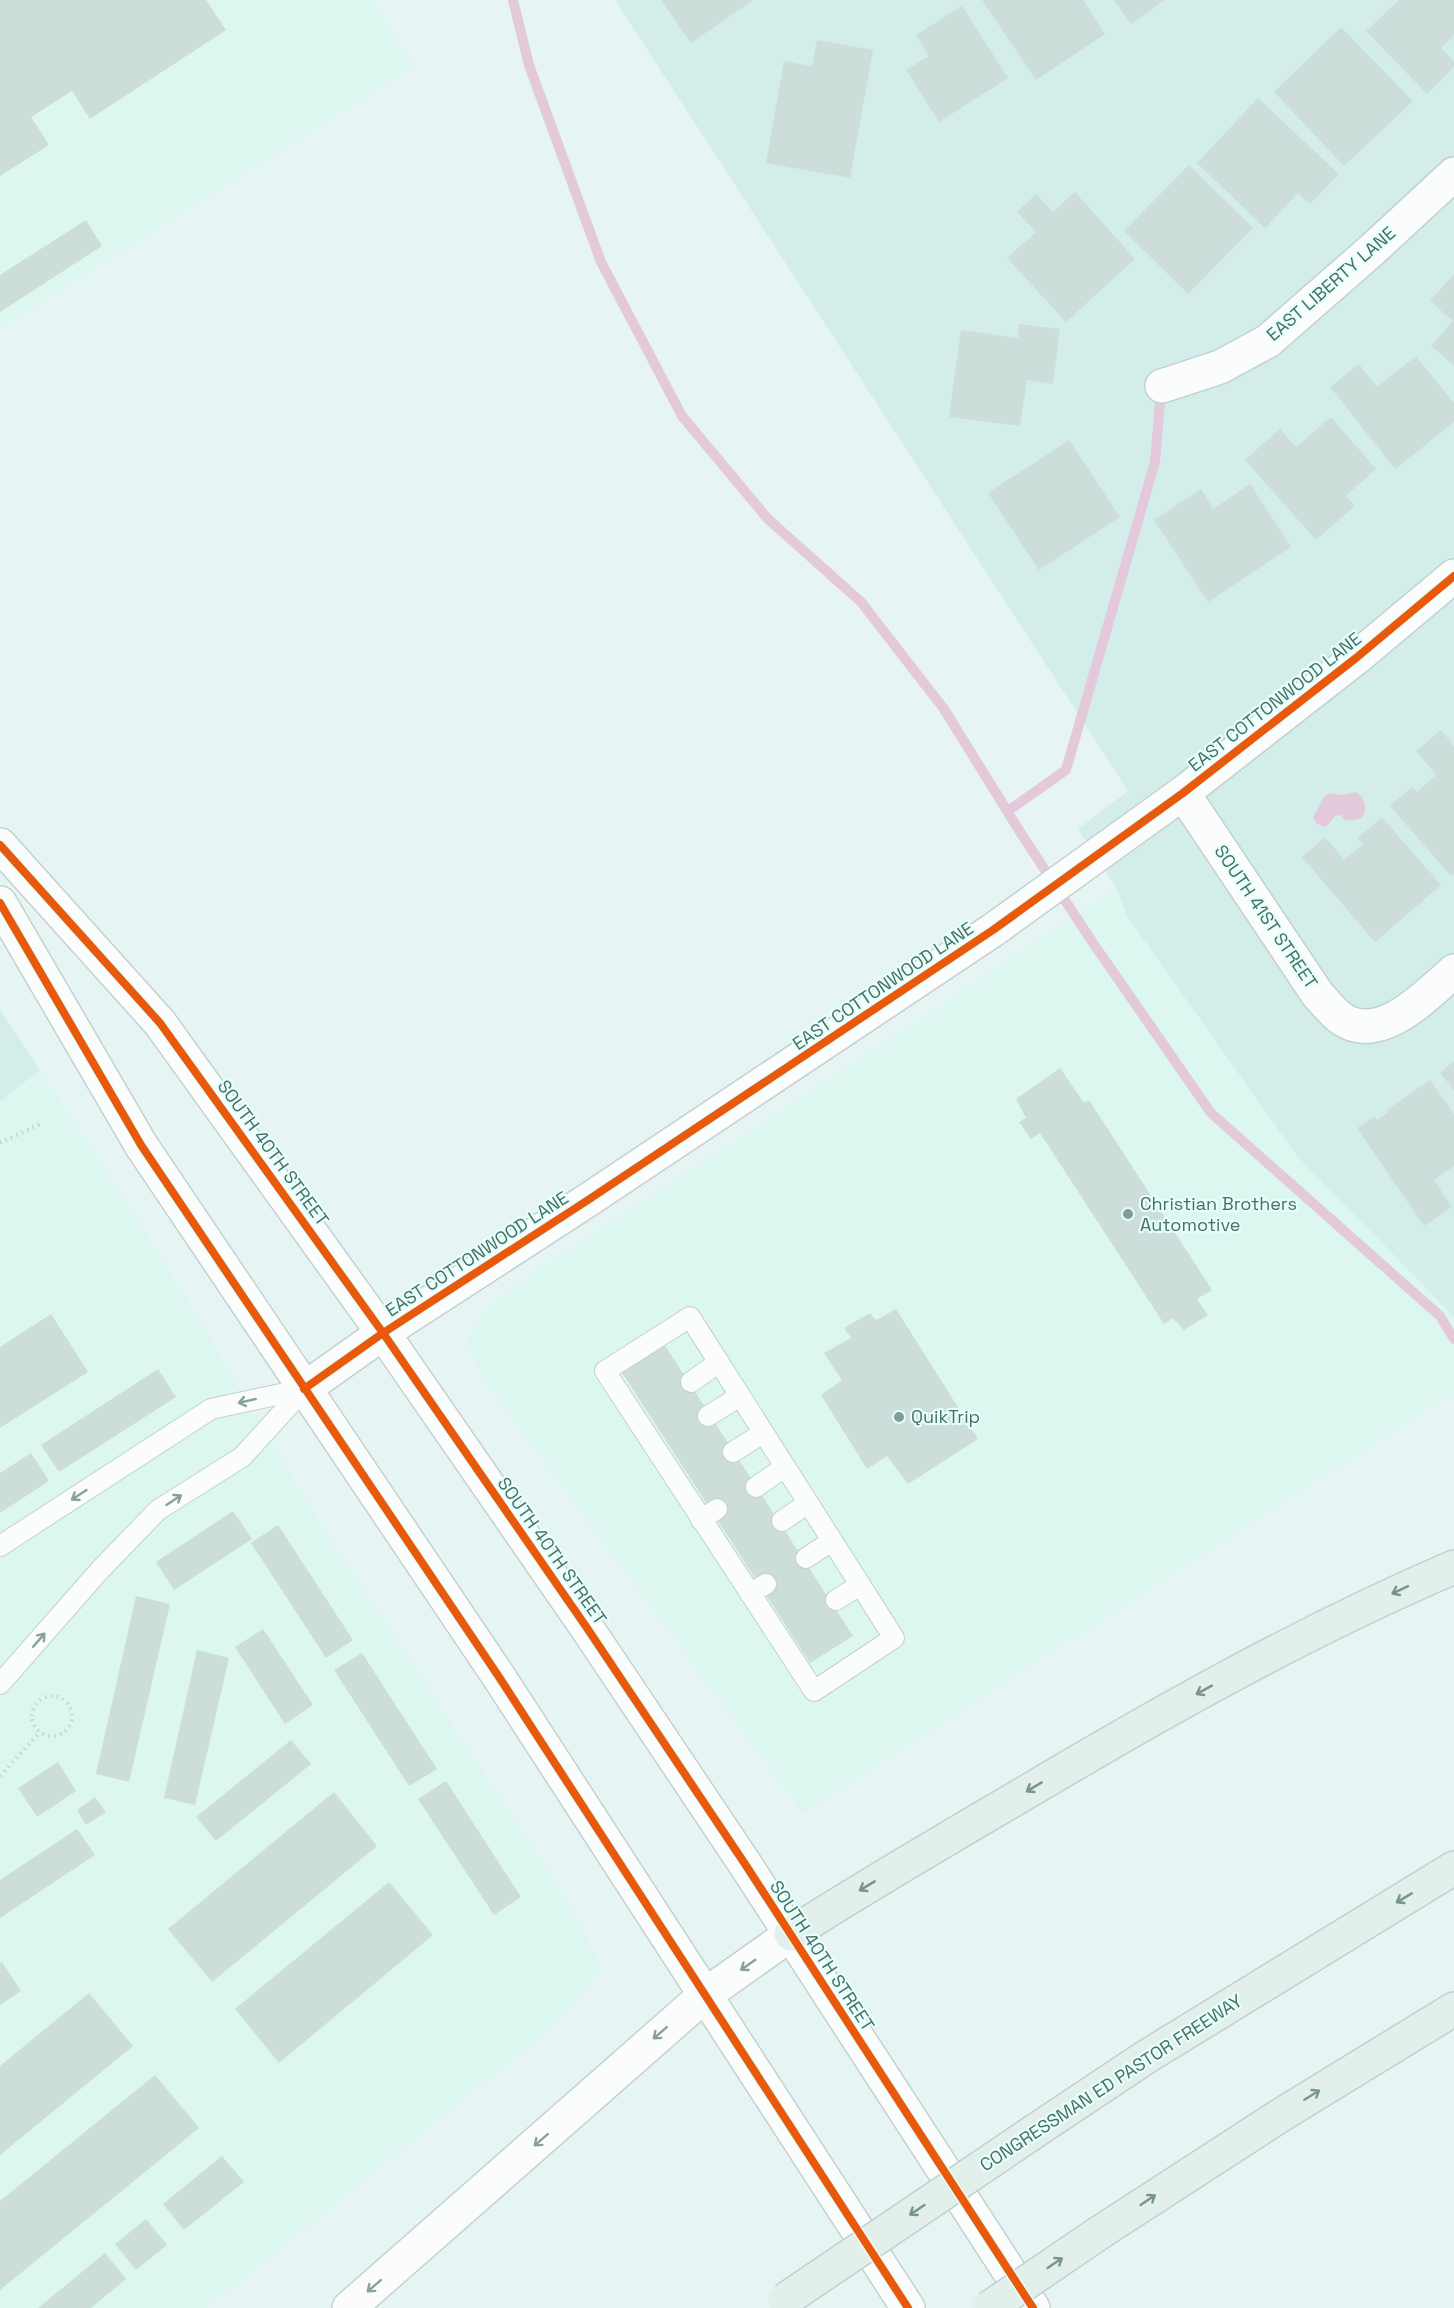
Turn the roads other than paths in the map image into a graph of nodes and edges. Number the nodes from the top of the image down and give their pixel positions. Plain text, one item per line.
1 (1454, 174) edge
2 (1162, 386) dead end
3 (1454, 576) edge
4 (1183, 793) junction
5 (0, 845) edge
6 (0, 903) edge
7 (1454, 971) edge
8 (383, 1333) junction
9 (719, 1362) junction
10 (691, 1382) dead end
11 (304, 1389) junction
12 (740, 1396) junction
13 (708, 1416) dead end
14 (764, 1433) junction
15 (733, 1452) dead end
16 (785, 1467) junction
17 (756, 1487) dead end
18 (808, 1503) junction
19 (782, 1521) dead end
20 (832, 1541) junction
21 (0, 1546) edge
22 (806, 1557) dead end
23 (1454, 1567) edge
24 (860, 1585) junction
25 (836, 1600) dead end
26 (0, 1684) edge
27 (1454, 1868) edge
28 (790, 1934) junction
29 (705, 1995) junction
30 (1454, 2009) edge
31 (779, 2304) edge
32 (349, 2308) edge
33 (908, 2308) edge
34 (989, 2308) edge
35 (1033, 2308) edge

1 - 2 main road, EAST LIBERTY LANE
3 - 4 main road, EAST COTTONWOOD LANE
4 - 7 main road, SOUTH 41ST STREET
4 - 8 main road, EAST COTTONWOOD LANE
5 - 8 main road, SOUTH 40TH STREET
6 - 11 main road
8 - 11 main road, EAST COTTONWOOD LANE
8 - 28 main road, SOUTH 40TH STREET
9 - 10 lane
9 - 12 lane
9 - 24 lane
11 -> 21 lane
26 -> 11 lane
11 - 29 main road
12 - 13 lane
12 - 14 lane
14 - 15 lane
14 - 16 lane
16 - 17 lane
16 - 18 lane
18 - 19 lane
18 - 20 lane
20 - 22 lane
20 - 24 lane
23 -> 28 highway
24 - 25 lane
27 -> 31 highway, CONGRESSMAN ED PASTOR FREEWAY, bridge
28 -> 29 main road
28 - 35 main road, SOUTH 40TH STREET
29 -> 32 main road
29 - 33 main road
34 -> 30 highway, bridge

